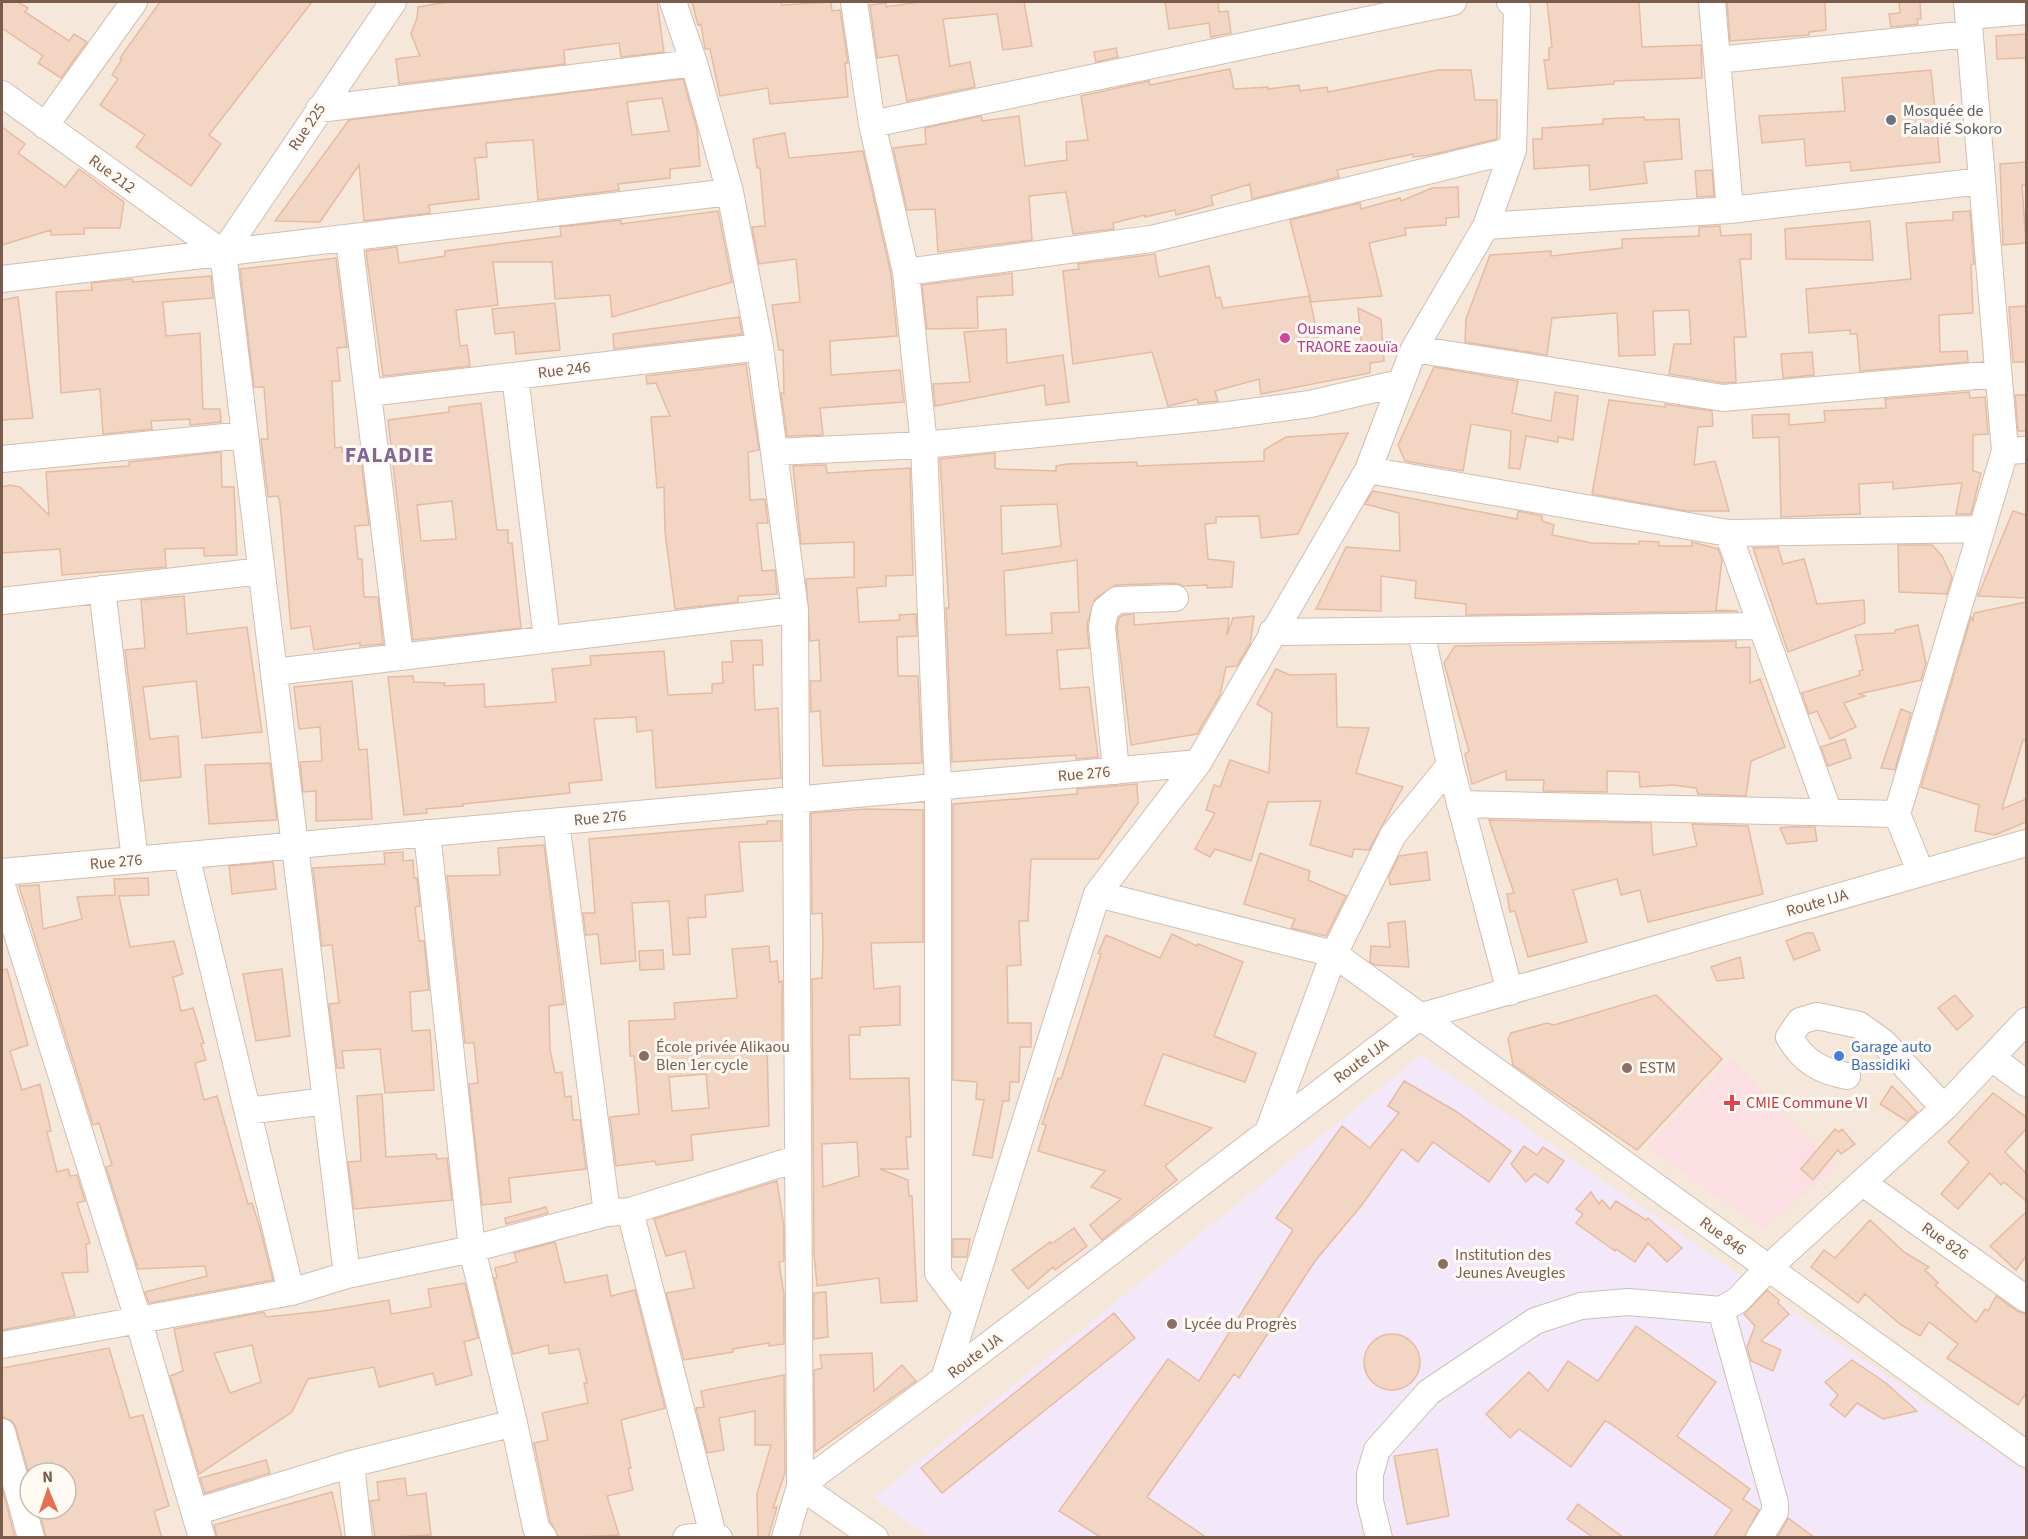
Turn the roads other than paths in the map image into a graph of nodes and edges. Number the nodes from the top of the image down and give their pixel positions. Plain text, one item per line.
1 (134, 2) edge
2 (393, 2) edge
3 (673, 2) edge
4 (854, 2) edge
5 (1454, 2) edge
6 (1510, 2) edge
7 (1712, 2) edge
8 (2026, 11) edge
9 (1968, 17) edge
10 (1717, 60) junction
11 (694, 63) junction
12 (2, 94) edge
13 (319, 109) junction
14 (872, 124) junction
15 (45, 126) junction
16 (1514, 150) junction
17 (1982, 180) junction
18 (730, 192) junction
19 (1730, 210) junction
20 (1486, 226) junction
21 (349, 238) junction
22 (223, 253) junction
23 (906, 272) junction
24 (2, 279) edge
25 (760, 346) junction
26 (1414, 349) junction
27 (1998, 374) junction
28 (515, 376) junction
29 (1400, 383) junction
30 (368, 393) junction
31 (245, 435) junction
32 (924, 445) junction
33 (2016, 451) edge
34 (774, 452) junction
35 (2, 459) edge
36 (1368, 470) junction
37 (1982, 529) junction
38 (1728, 532) junction
39 (261, 570) junction
40 (102, 589) junction
41 (1175, 598) dead end
42 (2, 601) edge
43 (795, 610) junction
44 (1760, 626) junction
45 (1272, 632) junction
46 (1421, 632) junction
47 (547, 639) junction
48 (400, 657) junction
49 (274, 672) junction
50 (1198, 763) junction
51 (1450, 765) junction
52 (1116, 771) junction
53 (938, 787) junction
54 (794, 800) junction
55 (1460, 804) junction
56 (1829, 813) junction
57 (1897, 814) junction
58 (556, 822) junction
59 (427, 833) junction
60 (2026, 843) edge
61 (294, 845) junction
62 (186, 855) junction
63 (135, 860) junction
64 (2, 872) edge
65 (1921, 873) junction
66 (2, 886) edge
67 (1098, 894) junction
68 (1334, 954) junction
69 (1510, 992) junction
70 (1419, 1017) junction
71 (2026, 1021) edge
72 (1993, 1059) junction
73 (1847, 1076) dead end
74 (2026, 1083) edge
75 (326, 1101) junction
76 (1944, 1108) junction
77 (248, 1111) junction
78 (1268, 1132) junction
79 (796, 1159) junction
80 (1863, 1183) junction
81 (619, 1212) junction
82 (472, 1249) junction
83 (1768, 1268) junction
84 (346, 1275) junction
85 (291, 1292) junction
86 (2026, 1299) edge
87 (966, 1310) junction
88 (1721, 1311) junction
89 (138, 1319) junction
90 (2, 1345) edge
91 (944, 1379) junction
92 (514, 1423) junction
93 (2, 1432) edge
94 (2026, 1454) edge
95 (351, 1464) junction
96 (800, 1486) junction
97 (195, 1512) junction
98 (716, 1536) edge
99 (31, 1538) edge
100 (202, 1538) edge
101 (359, 1538) edge
102 (544, 1538) edge
103 (686, 1538) edge
104 (785, 1538) edge
105 (875, 1538) edge
106 (1379, 1538) edge
107 (1758, 1538) edge

1 - 15 street
2 - 13 street, Rue 225
3 - 11 street
4 - 14 street
5 - 14 street
6 - 16 street
7 - 10 street
8 - 9 street
9 - 10 street
9 - 17 street
10 - 19 street
11 - 13 street
11 - 18 street
12 - 15 street, Rue 212
13 - 22 street, Rue 225
14 - 23 street
15 - 22 street, Rue 212
16 - 20 street
16 - 23 street
17 - 19 street
17 - 27 street
18 - 21 street
18 - 25 street
19 - 20 street
20 - 26 street
21 - 22 street
21 - 30 street
22 - 24 street
22 - 31 street
23 - 32 street
25 - 28 street, Rue 246
25 - 34 street
26 - 27 street
26 - 29 street
27 - 33 street
28 - 30 street, Rue 246
28 - 47 street
29 - 32 street
29 - 36 street
30 - 48 street
31 - 35 street
31 - 39 street
32 - 34 street
32 - 53 street
33 - 37 street
34 - 43 street
36 - 38 street
36 - 45 street
37 - 38 street
37 - 57 street
38 - 44 street
39 - 40 street
39 - 49 street
40 - 42 street
40 - 63 street
41 - 52 street
43 - 47 street
43 - 54 street
44 - 46 street
44 - 56 street
45 - 46 street
45 - 50 street
46 - 51 street
47 - 48 street
48 - 49 street
49 - 61 street
50 - 52 street, Rue 276
50 - 67 street
51 - 55 street
51 - 68 street
52 - 53 street, Rue 276
53 - 54 street, Rue 276
53 - 87 street
54 - 58 street, Rue 276
54 - 79 street
55 - 56 street
55 - 69 street
56 - 57 street
57 - 65 street
58 - 59 street, Rue 276
58 - 81 street
59 - 61 street, Rue 276
59 - 82 street
60 - 65 street, Route IJA
61 - 62 street, Rue 276
61 - 75 street
62 - 63 street, Rue 276
62 - 77 street
63 - 64 street, Rue 276
65 - 69 street, Route IJA
66 - 89 street
67 - 68 street
67 - 87 street
68 - 70 street, Rue 846
68 - 78 street
69 - 70 street, Route IJA
70 - 78 street, Route IJA
70 - 83 street, Rue 846
71 - 72 street
72 - 74 street
72 - 76 street
73 - 76 street
75 - 77 street
75 - 84 street
76 - 80 street
77 - 85 street
78 - 91 street, Route IJA
79 - 81 street
79 - 96 street
80 - 83 street
80 - 86 street, Rue 826
81 - 82 street
81 - 98 street
82 - 84 street
82 - 92 street
83 - 88 street
83 - 94 street, Rue 846
84 - 85 street
85 - 89 street
87 - 91 street
88 - 106 street
88 - 107 street
89 - 90 street
89 - 97 street
91 - 96 street, Route IJA
92 - 95 street
92 - 102 street
93 - 99 street
95 - 97 street
95 - 101 street
96 - 104 street
96 - 105 street
97 - 100 street
98 - 103 street

